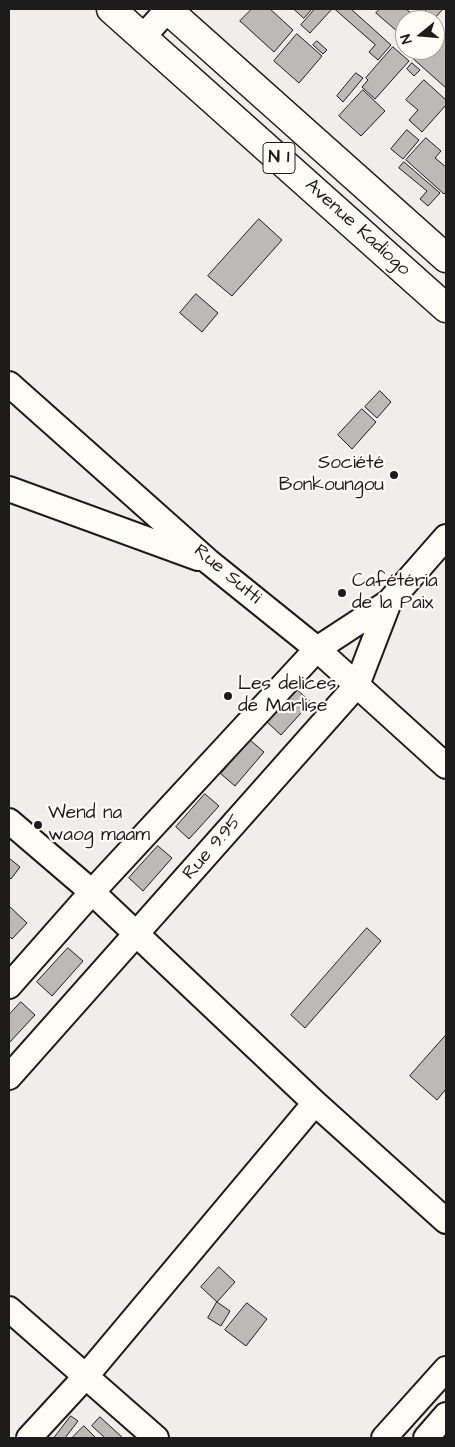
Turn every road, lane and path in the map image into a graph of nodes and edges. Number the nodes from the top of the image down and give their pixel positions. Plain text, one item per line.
1 (111, 9) edge
2 (168, 9) edge
3 (142, 37) junction
4 (446, 258) edge
5 (446, 308) edge
6 (9, 384) edge
7 (9, 489) edge
8 (446, 537) edge
9 (209, 562) junction
10 (389, 602) junction
11 (317, 650) junction
12 (357, 685) junction
13 (446, 766) edge
14 (9, 821) edge
15 (92, 892) junction
16 (136, 934) junction
17 (9, 986) edge
18 (9, 1078) edge
19 (315, 1103) junction
20 (446, 1221) edge
21 (9, 1309) edge
22 (446, 1368) edge
23 (86, 1376) junction
24 (446, 1415) edge
25 (29, 1438) edge
26 (156, 1438) edge
27 (384, 1438) edge
28 (426, 1438) edge

1 - 3 highway, Avenue Kadiogo / N 1
2 - 3 street
2 - 4 highway, Avenue Kadiogo / N 1
3 - 5 highway, Avenue Kadiogo / N 1
6 - 9 street, Rue Sutti
7 - 9 street
8 - 10 street, Rue 9.95
9 - 11 street, Rue Sutti
10 - 11 street, Rue 9.95
10 - 12 street, Rue 9.95
11 - 12 street, Rue Sutti
11 - 15 street, Rue 9.95
12 - 13 street, Rue Sutti
12 - 16 street, Rue 9.95
14 - 15 street
15 - 16 street
15 - 17 street, Rue 9.95
16 - 18 street, Rue 9.95
16 - 19 street
19 - 20 street
19 - 23 street
21 - 23 street
22 - 27 street
23 - 25 street
23 - 26 street
24 - 28 street

